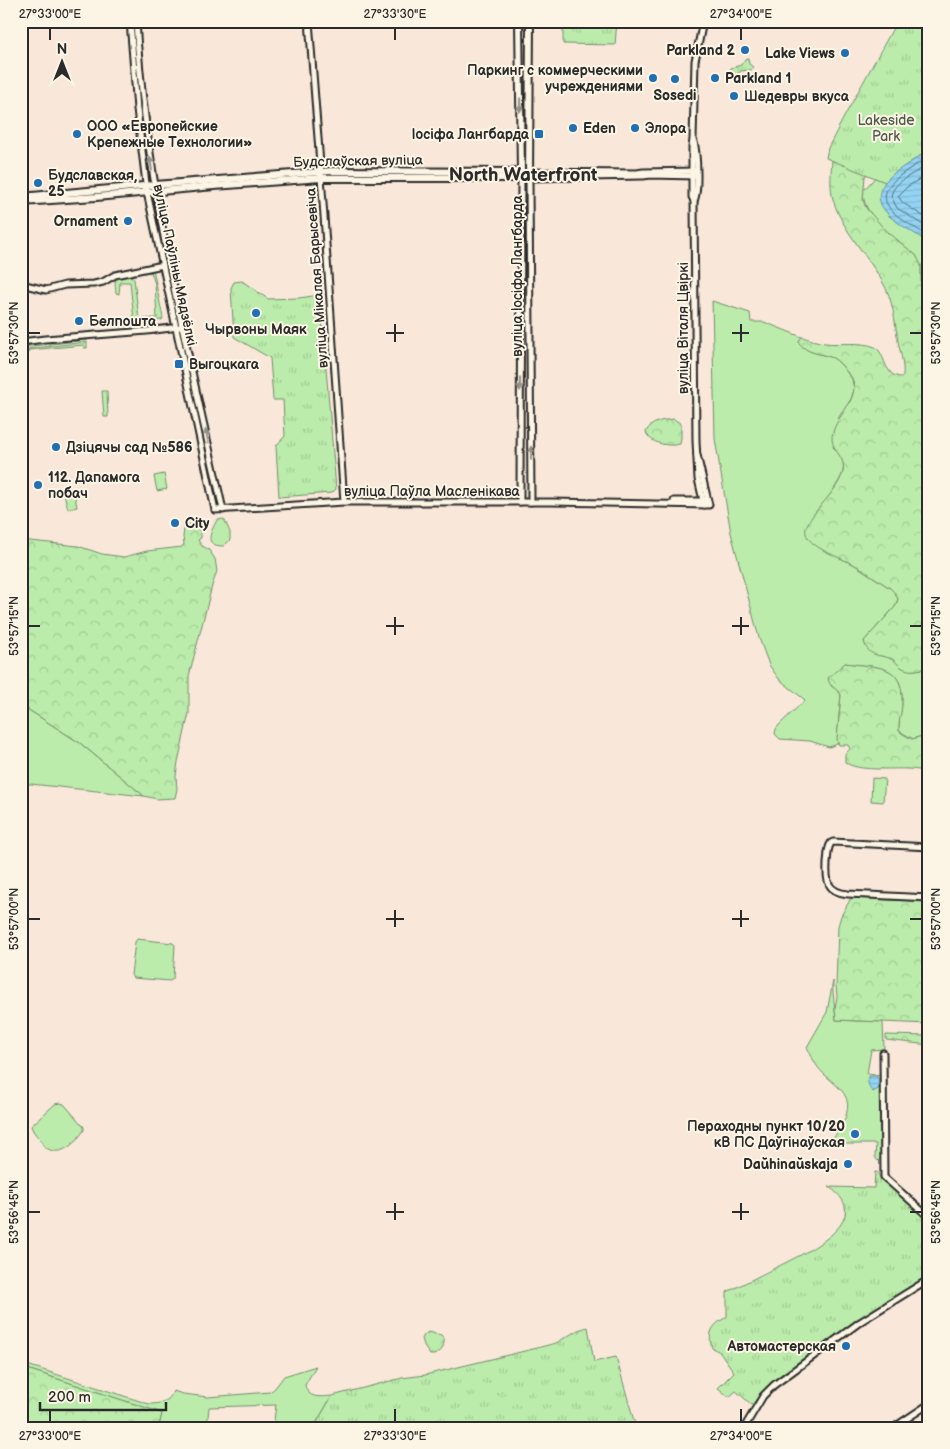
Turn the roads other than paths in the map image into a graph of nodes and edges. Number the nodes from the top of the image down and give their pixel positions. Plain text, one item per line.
1 (130, 21) edge
2 (136, 21) edge
3 (308, 21) edge
4 (519, 21) edge
5 (530, 21) edge
6 (703, 21) edge
7 (694, 173) junction
8 (321, 175) junction
9 (520, 175) junction
10 (530, 176) junction
11 (147, 188) junction
12 (155, 188) junction
13 (21, 197) edge
14 (21, 202) edge
15 (163, 264) junction
16 (21, 284) edge
17 (179, 327) junction
18 (21, 342) edge
19 (344, 502) junction
20 (520, 502) junction
21 (531, 502) junction
22 (706, 503) joint
23 (215, 510) joint
24 (223, 510) junction
25 (929, 847) edge
26 (929, 898) edge
27 (884, 1053) dead end
28 (929, 1217) edge
29 (929, 1279) edge
30 (929, 1404) edge
31 (744, 1428) edge
32 (893, 1428) edge

1 - 11 street, вуліца Паўліны Мядзёлкі
12 -> 2 street, вуліца Паўліны Мядзёлкі
3 - 8 street, вуліца Мікалая Барысевіча
4 -> 9 main road, вуліца Іосіфа Лангбарда
5 - 10 main road, вуліца Іосіфа Лангбарда
6 - 7 street, вуліца Віталя Цвіркі
7 - 10 street, Будслаўская вуліца
7 - 22 street, вуліца Віталя Цвіркі
8 - 9 main road, Будслаўская вуліца
8 - 12 main road, Будслаўская вуліца
8 - 19 street, вуліца Мікалая Барысевіча
9 - 10 main road, Будслаўская вуліца
9 -> 20 street, вуліца Іосіфа Лангбарда
21 -> 10 street, вуліца Іосіфа Лангбарда
11 - 12 main road, Будслаўская вуліца
11 - 13 main road, Будслаўская вуліца
11 - 14 main road, Будслаўская вуліца
11 - 15 street, вуліца Паўліны Мядзёлкі
12 - 17 street, вуліца Паўліны Мядзёлкі
15 - 16 street
15 - 17 street, вуліца Паўліны Мядзёлкі
17 - 18 street
17 - 23 street, вуліца Паўліны Мядзёлкі
24 -> 17 street, вуліца Паўліны Мядзёлкі
19 - 20 street, вуліца Паўла Масленікава
19 - 24 street, вуліца Паўла Масленікава
20 - 21 street, вуліца Паўла Масленікава
21 - 22 street, вуліца Паўла Масленікава
23 - 24 street, вуліца Паўла Масленікава
25 - 26 street
27 - 28 street
29 - 31 street
30 - 32 street

